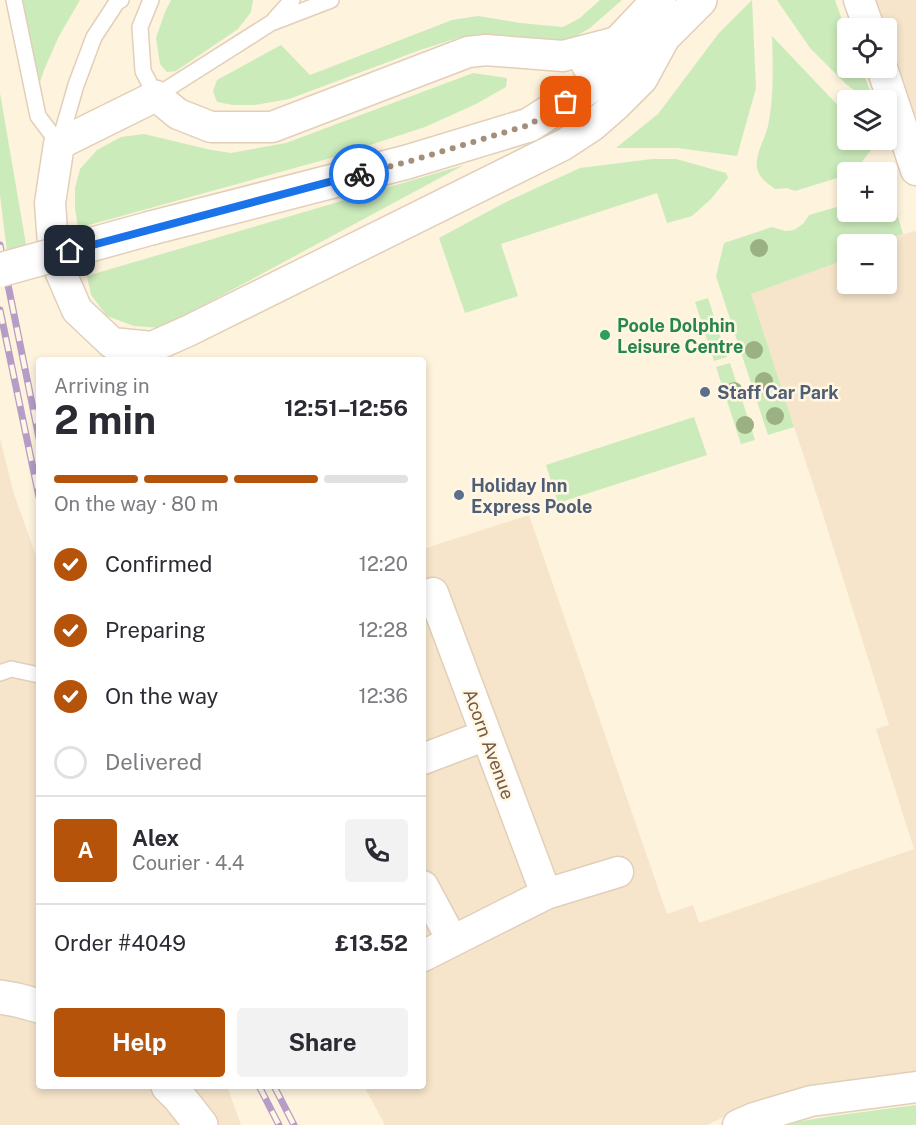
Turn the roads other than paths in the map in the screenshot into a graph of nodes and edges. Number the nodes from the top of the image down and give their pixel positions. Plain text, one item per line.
1 (14, 0) edge
2 (122, 0) edge
3 (151, 0) edge
4 (292, 0) edge
5 (331, 0) edge
6 (659, 0) edge
7 (700, 0) edge
8 (859, 0) edge
9 (865, 18) edge
10 (271, 23) junction
11 (667, 33) junction
12 (620, 41) junction
13 (885, 78) edge
14 (156, 96) junction
15 (58, 144) junction
16 (407, 162) junction
17 (916, 169) edge
18 (0, 270) edge
19 (112, 351) edge
20 (433, 593) dead end
21 (0, 673) edge
22 (36, 674) edge
23 (486, 735) junction
24 (426, 758) edge
25 (618, 872) dead end
26 (426, 892) edge
27 (546, 894) junction
28 (452, 940) junction
29 (426, 954) edge
30 (0, 997) edge
31 (36, 1005) edge
32 (916, 1087) edge
33 (171, 1089) edge
34 (201, 1125) edge
35 (738, 1125) edge

1 - 15 lane
2 - 15 lane
3 - 14 lane
4 - 10 lane
5 - 10 lane
6 - 12 street
7 - 11 street
8 - 9 street
10 - 14 lane
11 - 16 street
11 - 19 street
12 - 14 street
12 - 16 street
13 - 17 street
14 - 15 street
15 - 19 street
16 - 18 street, bridge
20 - 23 street, Acorn Avenue
21 - 22 lane
23 - 24 street
23 - 27 street, Acorn Avenue
25 - 27 street
26 - 28 street
27 - 28 street
28 - 29 street
30 - 31 street
32 - 35 street
33 - 34 street

